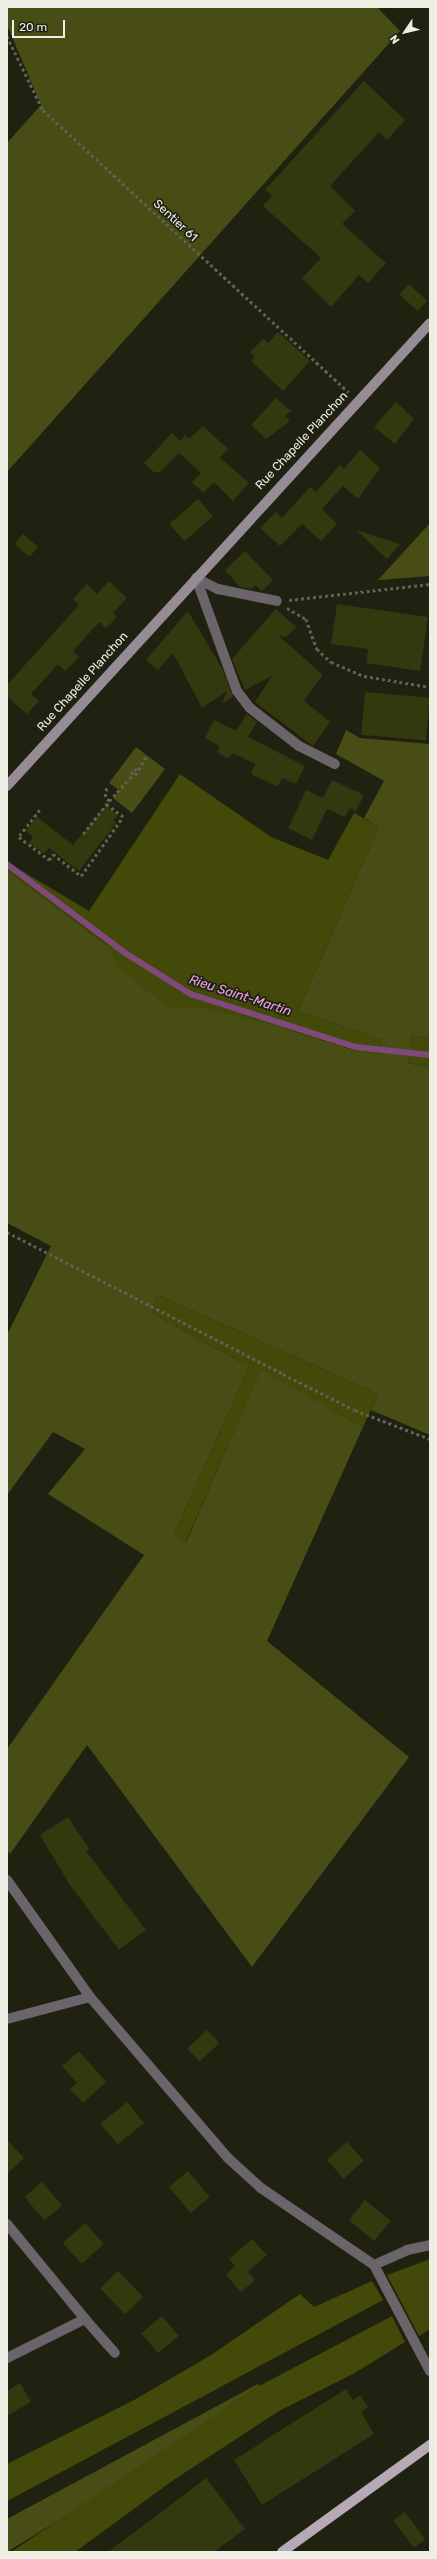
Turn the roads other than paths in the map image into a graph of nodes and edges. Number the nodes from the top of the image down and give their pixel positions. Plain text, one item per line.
1 (430, 323) edge
2 (196, 578) junction
3 (277, 601) road end
4 (335, 764) dead end
5 (7, 786) edge
6 (7, 1880) edge
7 (90, 1997) junction
8 (7, 2019) edge
9 (7, 2224) edge
10 (430, 2245) edge
11 (374, 2265) junction
12 (85, 2319) junction
13 (115, 2353) dead end
14 (7, 2358) edge
15 (430, 2371) edge
16 (430, 2445) edge
17 (282, 2552) edge

1 - 2 street, Rue Chapelle Planchon
2 - 3 street
2 - 4 street
2 - 5 street, Rue Chapelle Planchon
6 - 7 street
7 - 8 street
7 - 11 street
9 - 12 street
10 - 11 street
11 - 15 street
12 - 13 street
12 - 14 street
16 - 17 main road

